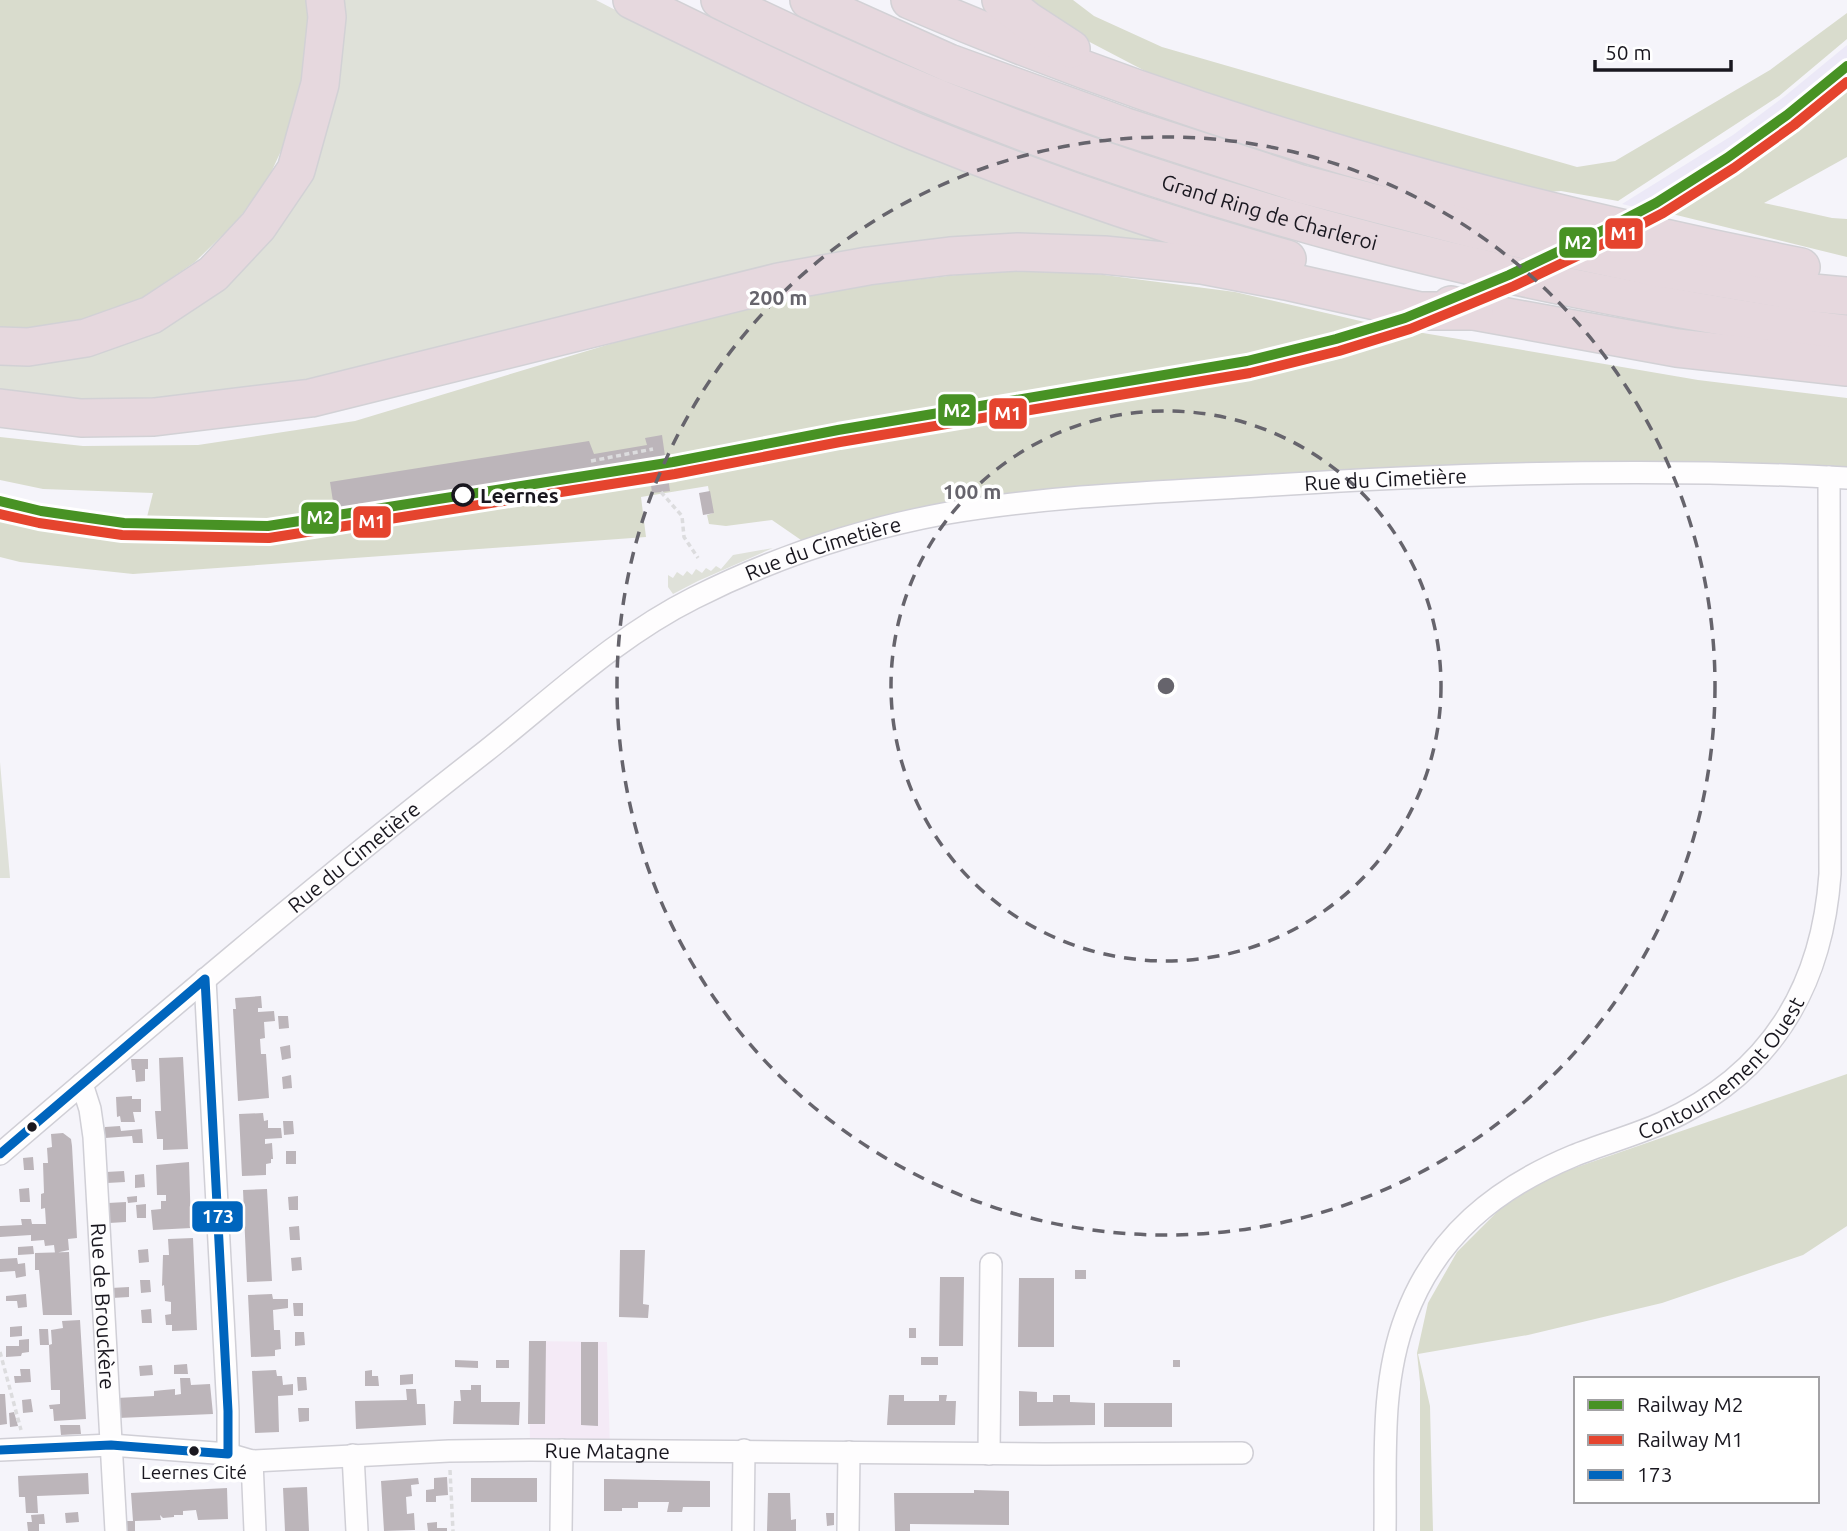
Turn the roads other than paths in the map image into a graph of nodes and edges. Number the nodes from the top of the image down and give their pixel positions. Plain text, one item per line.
1 (325, 0) edge
2 (632, 0) edge
3 (720, 0) edge
4 (809, 0) edge
5 (910, 0) edge
6 (1001, 0) edge
7 (1122, 82) junction
8 (1847, 274) edge
9 (1847, 296) edge
10 (1474, 311) junction
11 (1847, 334) edge
12 (0, 346) edge
13 (1847, 367) edge
14 (0, 408) edge
15 (1838, 477) edge
16 (205, 979) junction
17 (82, 1084) junction
18 (0, 1154) edge
19 (991, 1264) dead end
20 (111, 1445) junction
21 (0, 1450) edge
22 (562, 1450) junction
23 (744, 1450) junction
24 (849, 1452) junction
25 (1242, 1453) dead end
26 (228, 1454) junction
27 (989, 1454) junction
28 (353, 1455) junction
29 (252, 1461) junction
30 (116, 1531) edge
31 (255, 1531) edge
32 (357, 1531) edge
33 (561, 1531) edge
34 (743, 1531) edge
35 (848, 1531) edge
36 (1385, 1531) edge

1 - 12 highway
2 - 10 highway
3 - 11 highway, Grand Ring de Charleroi
4 - 9 highway, Grand Ring de Charleroi
5 - 7 highway
6 - 7 highway
7 - 8 highway
10 - 13 highway
10 - 14 highway
15 - 16 street, Rue du Cimetière
15 - 36 street, Contournement Ouest
16 - 17 street, Rue du Cimetière
16 - 26 street
17 - 18 street, Rue du Cimetière
17 - 20 street, Rue de Brouckère
19 - 27 street
20 - 21 street, Rue Matagne
20 - 26 street, Rue Matagne
20 - 30 street, Rue de Brouckère
22 - 23 street, Rue Matagne
22 - 28 street, Rue Matagne
22 - 33 street
23 - 24 street, Rue Matagne
23 - 34 street
24 - 27 street, Rue Matagne
24 - 35 street
25 - 27 street, Rue Matagne
26 - 29 street, Rue Matagne
28 - 29 street, Rue Matagne
28 - 32 street
29 - 31 street

